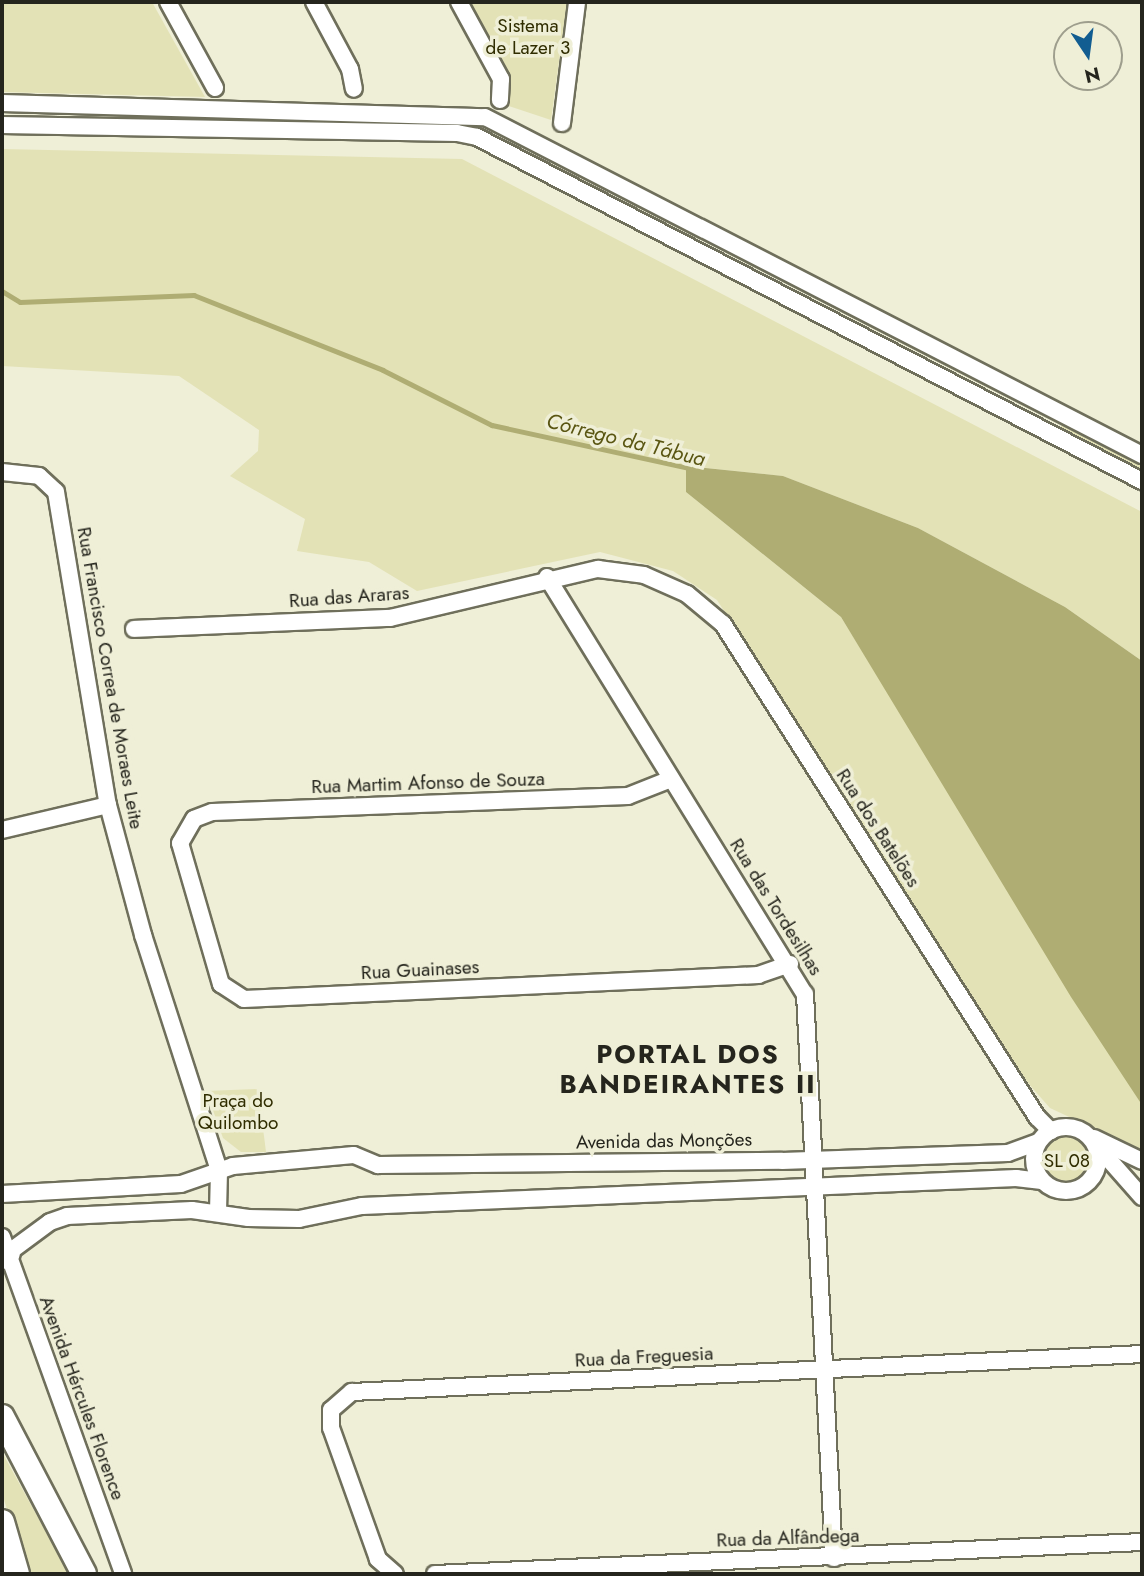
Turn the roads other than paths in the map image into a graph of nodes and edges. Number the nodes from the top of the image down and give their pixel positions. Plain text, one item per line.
1 (168, 2) edge
2 (314, 2) edge
3 (458, 2) edge
4 (577, 2) edge
5 (215, 88) dead end
6 (354, 89) dead end
7 (500, 100) dead end
8 (2, 103) edge
9 (360, 113) junction
10 (562, 122) dead end
11 (2, 125) edge
12 (358, 132) junction
13 (1061, 410) junction
14 (1047, 431) junction
15 (1142, 455) edge
16 (2, 472) edge
17 (1142, 481) edge
18 (645, 575) joint
19 (547, 577) junction
20 (134, 629) dead end
21 (671, 779) junction
22 (108, 805) junction
23 (187, 825) joint
24 (2, 830) edge
25 (790, 964) junction
26 (1051, 1131) junction
27 (1091, 1138) junction
28 (1038, 1142) junction
29 (814, 1160) junction
30 (1142, 1162) edge
31 (219, 1171) junction
32 (1118, 1172) junction
33 (1094, 1176) junction
34 (1042, 1181) junction
35 (815, 1187) junction
36 (2, 1194) edge
37 (1142, 1197) edge
38 (218, 1212) junction
39 (4, 1249) edge
40 (1142, 1354) edge
41 (821, 1369) junction
42 (2, 1417) edge
43 (2, 1522) edge
44 (1142, 1542) edge
45 (834, 1558) junction
46 (392, 1573) edge
47 (17, 1574) edge
48 (84, 1574) edge
49 (123, 1574) edge
50 (435, 1574) edge

1 - 5 street
2 - 6 street
3 - 7 street
4 - 10 street
8 - 9 street
9 - 12 street
9 - 13 street
11 - 12 street
12 - 14 street
13 - 14 street
13 - 15 street
14 - 17 street
16 - 22 street, Rua Francisco Correa de Moraes Leite
18 - 19 street, Rua das Araras
18 - 26 street, Rua dos Batelões
19 - 20 street, Rua das Araras
19 - 21 street, Rua das Tordesilhas
21 - 23 street, Rua Martim Afonso de Souza
21 - 25 street, Rua das Tordesilhas
22 - 24 street
22 - 31 street, Rua Francisco Correa de Moraes Leite
23 - 25 street, Rua Guainases
25 - 29 street, Rua das Tordesilhas
26 - 27 street
26 - 28 street
27 - 30 street
27 - 32 street
27 - 33 street
28 - 29 street, Avenida das Monções
28 - 34 street
29 - 31 street, Avenida das Monções
29 - 35 street, Rua das Tordesilhas
30 - 32 street
31 - 36 street, Avenida das Monções
31 - 38 street, Rua Francisco Correa de Moraes Leite
32 - 33 street
32 - 37 street
33 - 34 street
34 - 35 street
35 - 38 street
35 - 41 street, Rua das Tordesilhas
38 - 39 street
39 - 49 street, Avenida Hércules Florence
40 - 41 street, Rua da Freguesia
41 - 45 street, Rua das Tordesilhas
41 - 46 street, Rua da Freguesia
42 - 48 main road
43 - 47 main road
44 - 45 street, Rua da Alfândega
45 - 50 street, Rua da Alfândega

